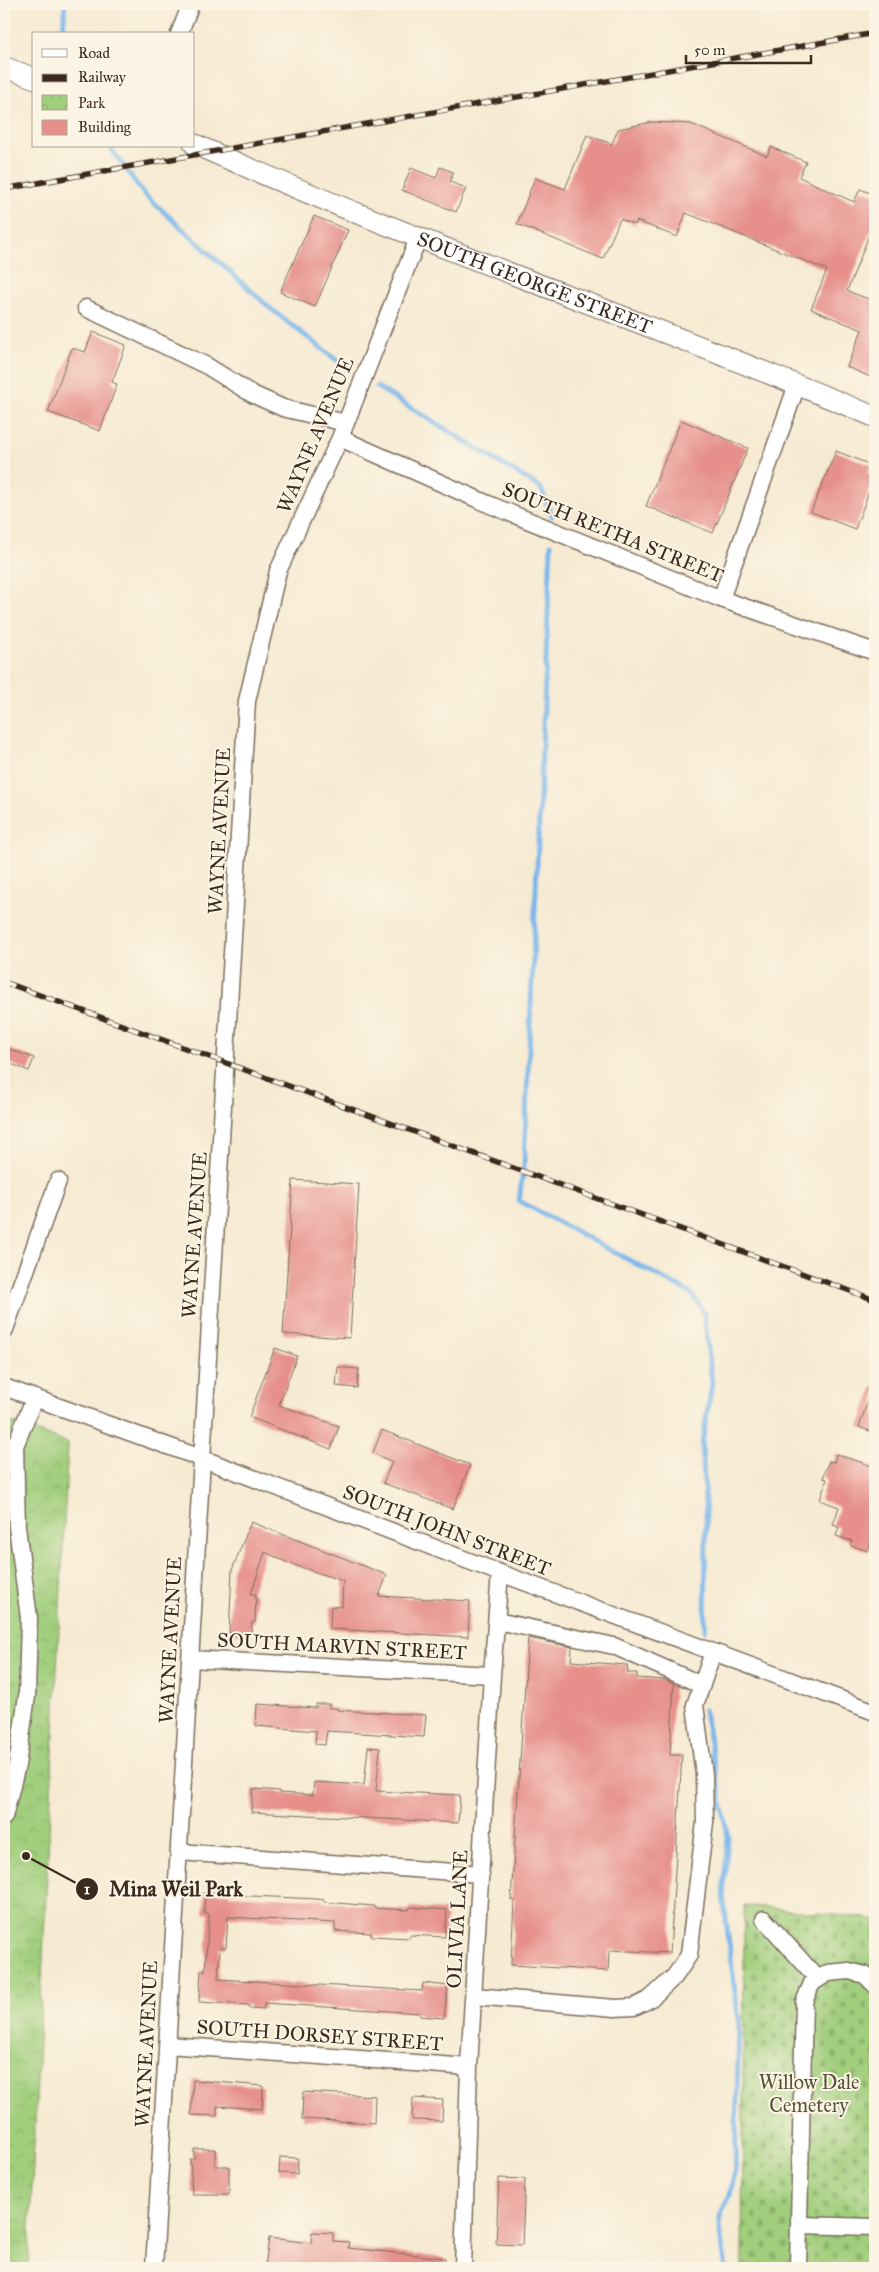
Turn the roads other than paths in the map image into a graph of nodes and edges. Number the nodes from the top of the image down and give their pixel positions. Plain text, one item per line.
1 (190, 4) edge
2 (180, 32) edge
3 (4, 67) edge
4 (32, 77) edge
5 (195, 144) edge
6 (419, 236) junction
7 (86, 308) dead end
8 (798, 385) junction
9 (875, 418) edge
10 (343, 430) junction
11 (721, 599) junction
12 (875, 652) edge
13 (58, 1181) dead end
14 (4, 1332) edge
15 (4, 1387) edge
16 (34, 1399) junction
17 (201, 1458) junction
18 (500, 1573) junction
19 (497, 1621) junction
20 (713, 1652) junction
21 (190, 1659) junction
22 (492, 1675) junction
23 (702, 1684) junction
24 (875, 1712) edge
25 (4, 1817) edge
26 (178, 1852) junction
27 (481, 1874) junction
28 (764, 1919) dead end
29 (818, 1979) junction
30 (875, 1985) edge
31 (474, 1996) junction
32 (168, 2045) junction
33 (469, 2067) junction
34 (799, 2225) junction
35 (875, 2227) edge
36 (154, 2268) edge
37 (463, 2268) edge
38 (798, 2268) edge

1 - 2 street
3 - 4 main road
5 - 6 main road, SOUTH GEORGE STREET
6 - 8 main road, SOUTH GEORGE STREET
6 - 10 street, WAYNE AVENUE
7 - 10 street, SOUTH RETHA STREET
8 - 9 main road, SOUTH GEORGE STREET
8 - 11 street
10 - 11 street, SOUTH RETHA STREET
10 - 17 street, WAYNE AVENUE
11 - 12 street, SOUTH RETHA STREET
13 - 14 street
15 - 16 street, SOUTH JOHN STREET
16 - 17 street, SOUTH JOHN STREET
16 - 25 street
17 - 18 street, SOUTH JOHN STREET
17 - 21 street, WAYNE AVENUE
18 - 19 street, OLIVIA LANE
18 - 20 street, SOUTH JOHN STREET
19 - 22 street, OLIVIA LANE
19 - 23 street
20 - 23 street
20 - 24 street, SOUTH JOHN STREET
21 - 22 street, SOUTH MARVIN STREET
21 - 26 street, WAYNE AVENUE
22 - 27 street, OLIVIA LANE
23 - 31 street
26 - 27 street
26 - 32 street, WAYNE AVENUE
27 - 31 street, OLIVIA LANE
28 - 29 street
29 - 30 street
29 - 34 street
31 - 33 street, OLIVIA LANE
32 - 33 street, SOUTH DORSEY STREET
32 - 36 street, WAYNE AVENUE
33 - 37 street, OLIVIA LANE
34 - 35 street
34 - 38 street

